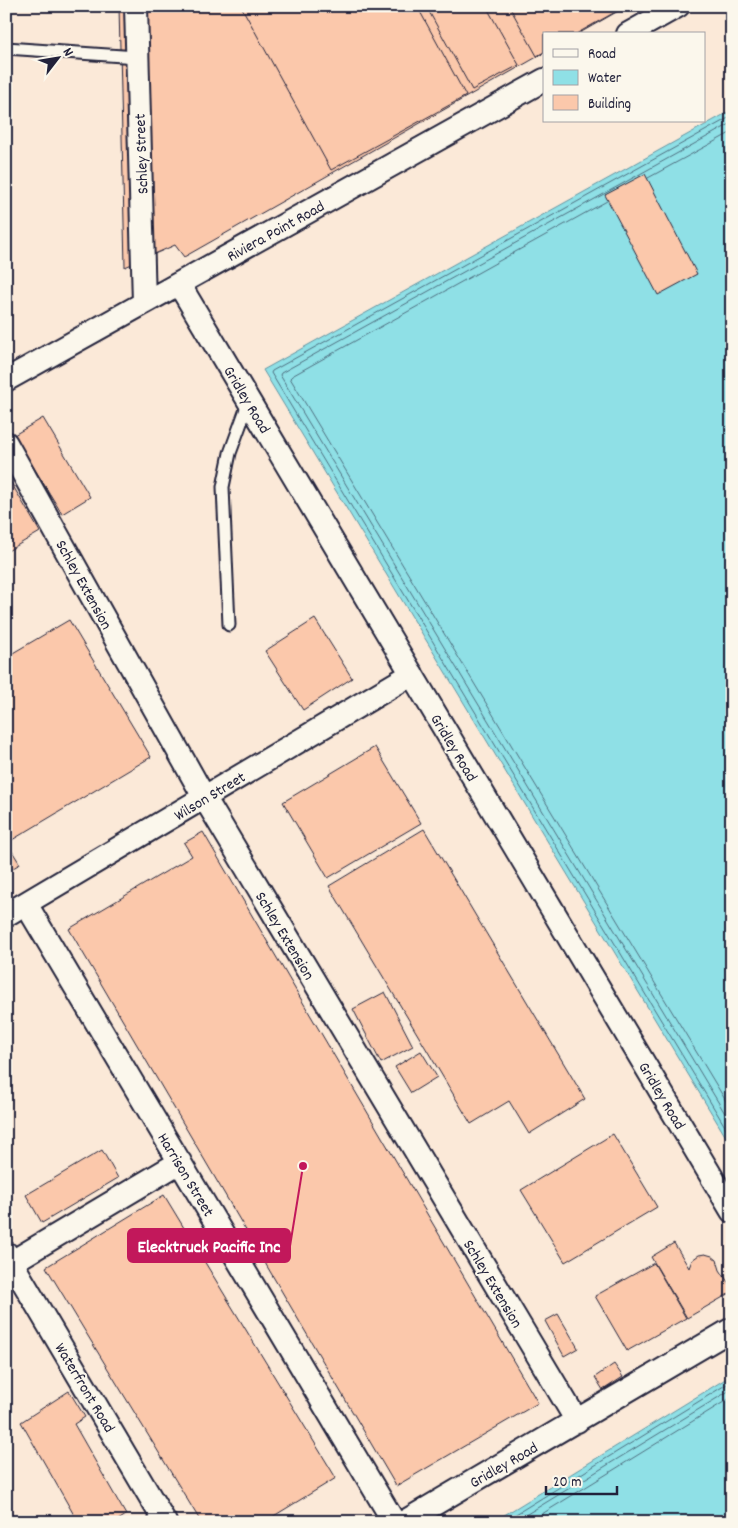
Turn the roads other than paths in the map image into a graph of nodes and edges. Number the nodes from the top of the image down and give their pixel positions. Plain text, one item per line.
1 (136, 6) edge
2 (678, 6) edge
3 (632, 32) edge
4 (6, 48) edge
5 (137, 57) junction
6 (543, 81) edge
7 (179, 284) junction
8 (144, 303) junction
9 (6, 380) edge
10 (249, 401) junction
11 (6, 443) edge
12 (230, 625) dead end
13 (412, 674) junction
14 (204, 797) junction
15 (26, 904) junction
16 (6, 915) edge
17 (180, 1162) junction
18 (732, 1211) edge
19 (9, 1258) edge
20 (732, 1330) edge
21 (577, 1421) junction
22 (165, 1522) edge
23 (394, 1522) edge
24 (404, 1522) edge

1 - 5 street, Schley Street
2 - 3 street
4 - 5 lane
5 - 8 street, Schley Street
6 - 7 street, Riviera Point Road
7 - 8 street, Riviera Point Road
7 - 10 street, Gridley Road
8 - 9 street, Riviera Point Road
10 - 12 lane
10 - 13 street, Gridley Road
11 - 14 street, Schley Extension
13 - 14 street, Wilson Street
13 - 18 street, Gridley Road
14 - 15 street, Wilson Street
14 - 21 street, Schley Extension
15 - 16 street, Wilson Street
15 - 17 street, Harrison Street
17 - 19 street
17 - 23 street, Harrison Street
19 - 22 street, Waterfront Road
20 - 21 street, Gridley Road
21 - 24 street, Gridley Road

